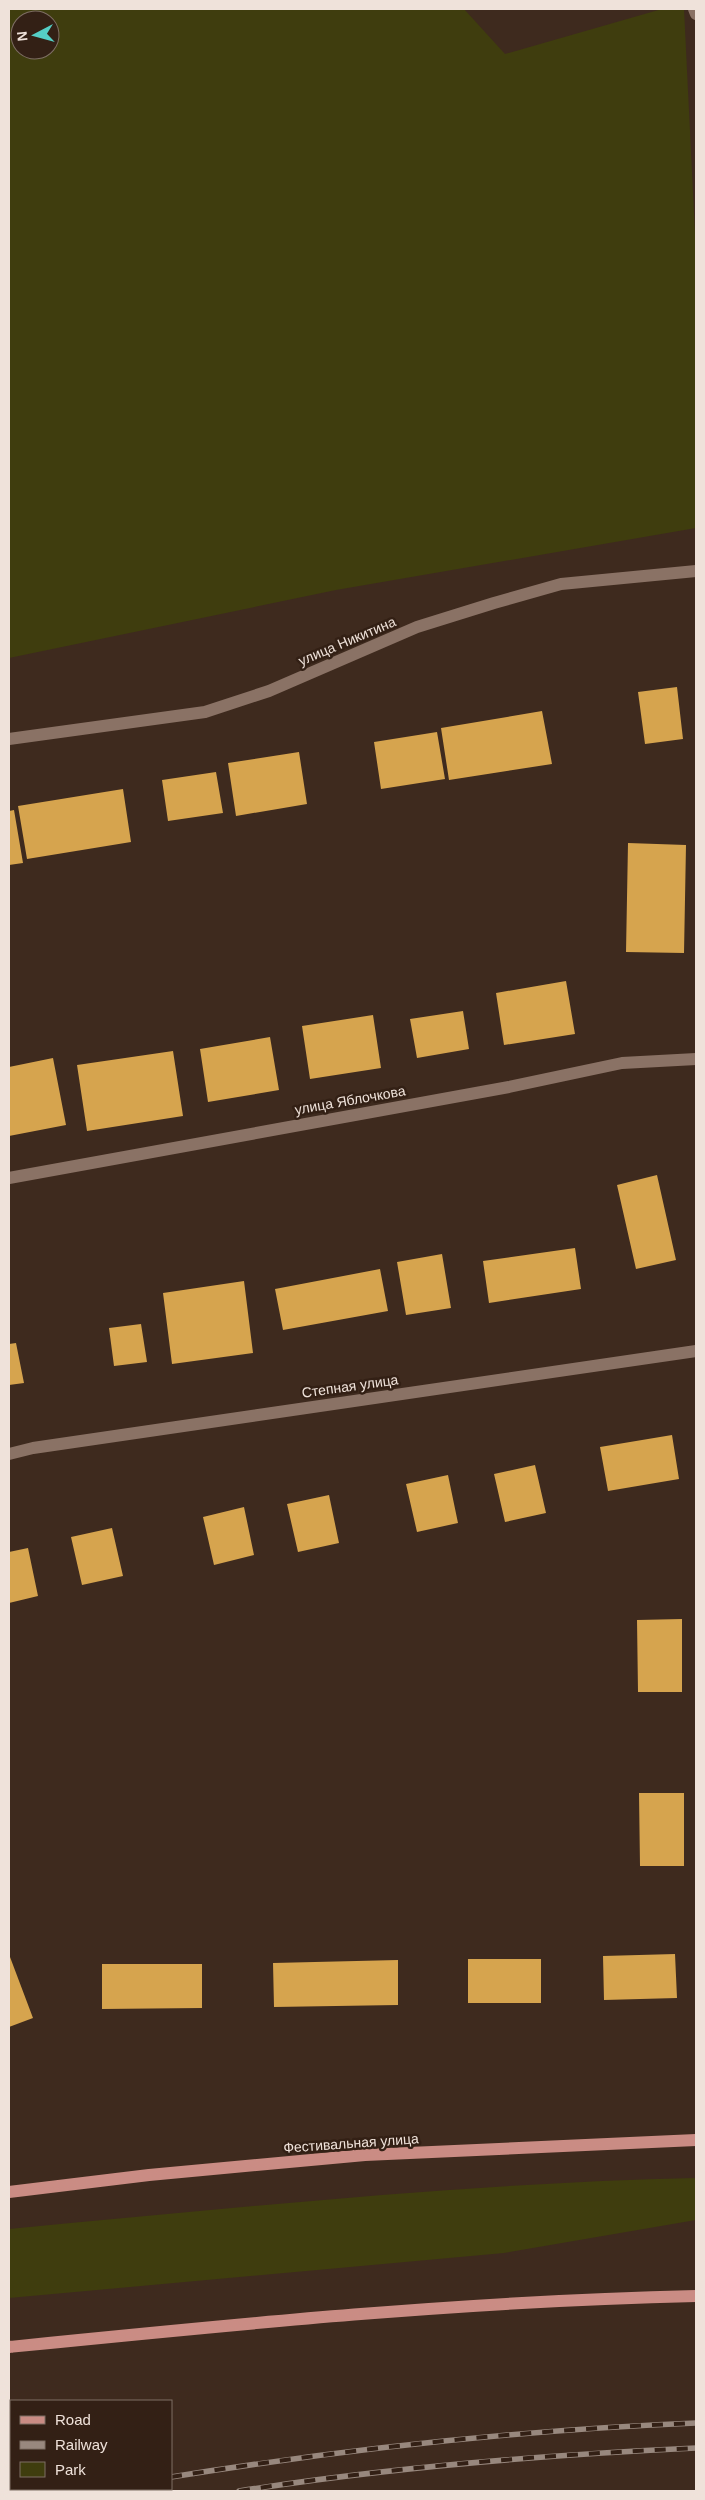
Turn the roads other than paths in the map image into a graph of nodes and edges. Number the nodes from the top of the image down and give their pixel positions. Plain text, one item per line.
1 (694, 9) edge
2 (696, 14) edge
3 (696, 570) edge
4 (9, 739) edge
5 (696, 1059) edge
6 (9, 1178) edge
7 (696, 1351) edge
8 (9, 1454) edge
9 (696, 2140) edge
10 (9, 2192) edge
11 (696, 2296) edge
12 (9, 2347) edge

1 - 2 street
3 - 4 street, улица Никитина
5 - 6 street, улица Яблочкова
7 - 8 street, Степная улица
9 - 10 main road, Фестивальная улица
11 - 12 main road

